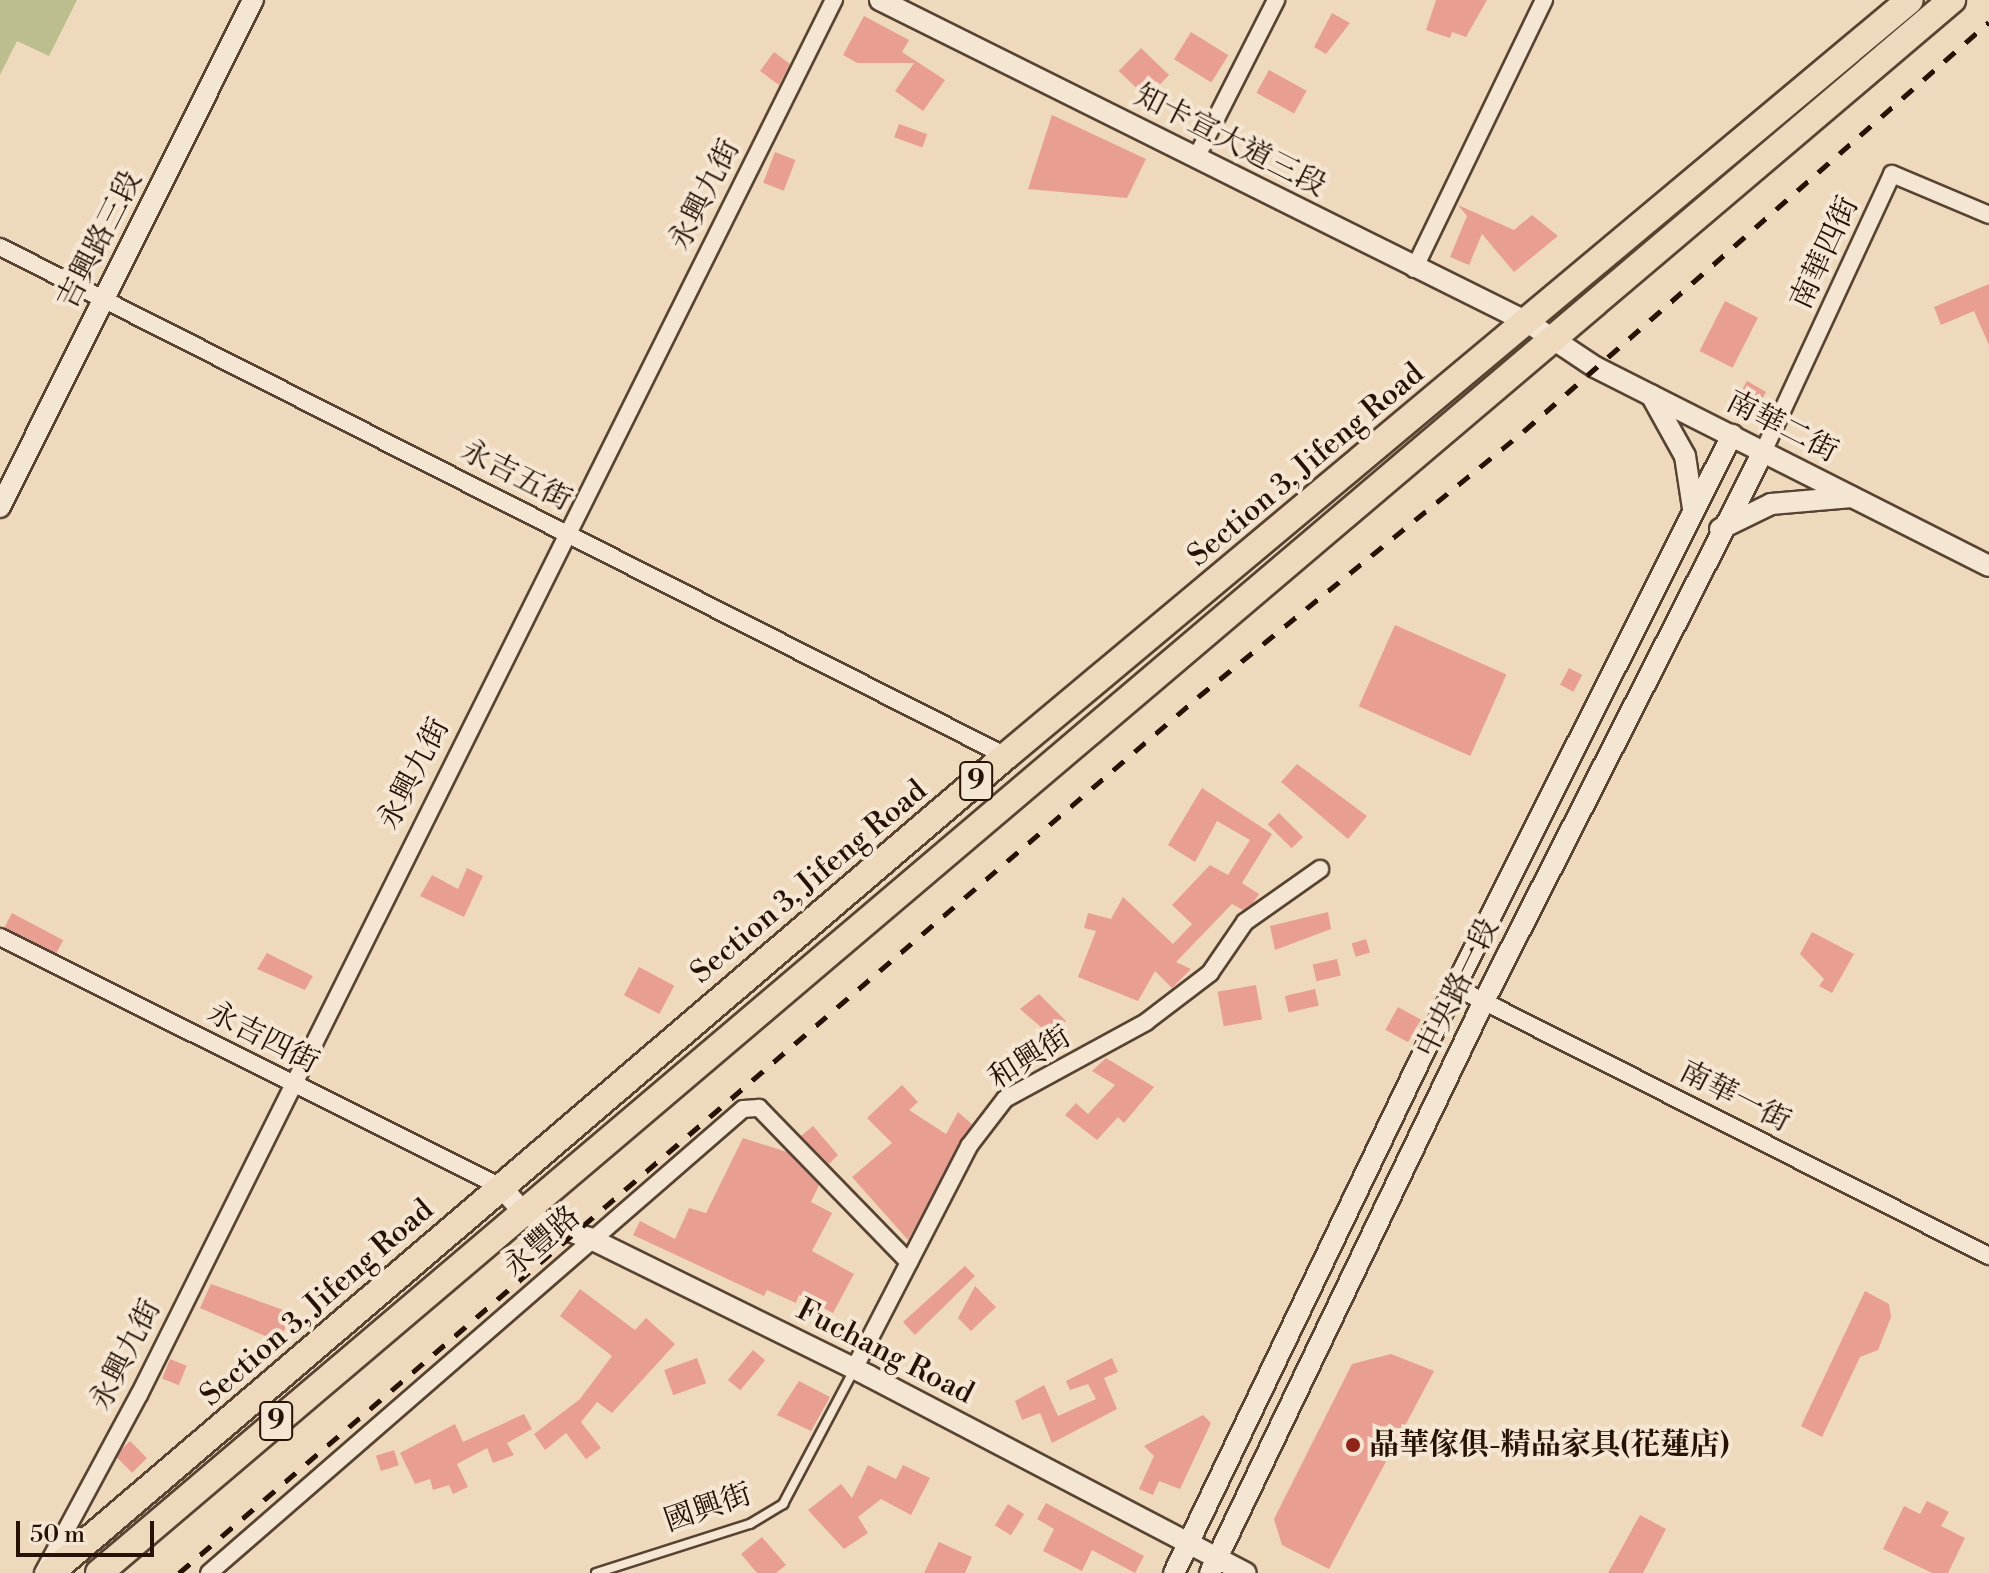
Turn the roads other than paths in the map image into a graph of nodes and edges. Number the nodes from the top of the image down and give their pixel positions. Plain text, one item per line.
1 (253, 0) edge
2 (834, 0) edge
3 (880, 0) edge
4 (1276, 0) edge
5 (1544, 0) edge
6 (1910, 0) edge
7 (1952, 0) edge
8 (1197, 156) junction
9 (1989, 215) edge
10 (0, 247) edge
11 (1414, 269) junction
12 (104, 298) junction
13 (1529, 323) junction
14 (1551, 337) junction
15 (1651, 395) junction
16 (1732, 435) junction
17 (1764, 450) junction
18 (1852, 497) junction
19 (0, 507) edge
20 (1693, 508) junction
21 (1720, 529) junction
22 (567, 534) junction
23 (1989, 566) edge
24 (1006, 756) junction
25 (1320, 869) dead end
26 (0, 937) edge
27 (1455, 987) junction
28 (1484, 1001) junction
29 (290, 1083) junction
30 (501, 1187) junction
31 (526, 1215) junction
32 (589, 1238) junction
33 (1989, 1256) edge
34 (909, 1262) junction
35 (854, 1369) junction
36 (1188, 1544) junction
37 (1214, 1566) edge
38 (43, 1573) edge
39 (50, 1573) edge
40 (99, 1573) edge
41 (209, 1573) edge
42 (596, 1573) edge
43 (1174, 1573) edge
44 (1246, 1573) edge

1 - 12 street, 吉興路三段
2 - 22 street, 永興九街
3 - 8 street, 知卡宣大道三段
4 - 8 street
5 - 11 street
6 - 13 main road, Section 3, Jifeng Road / 9
7 - 14 main road, Section 3, Jifeng Road / 9
8 - 11 street, 知卡宣大道三段
9 - 17 street, 南華四街
10 - 12 street, 永吉五街
11 - 13 street, 知卡宣大道三段
12 - 19 street, 吉興路三段
12 - 22 street, 永吉五街
13 - 14 street, 知卡宣大道三段
13 - 24 main road, Section 3, Jifeng Road / 9
14 - 15 street, 南華二街
14 - 31 main road, Section 3, Jifeng Road / 9
15 - 16 street, 南華二街
15 - 20 street
16 - 17 street, 南華二街
16 - 20 street, 中央路一段
17 - 18 street, 南華二街
17 - 21 street, 中央路一段
18 - 21 street
18 - 23 street, 南華二街
20 - 27 street, 中央路一段
21 - 28 street, 中央路一段
22 - 24 street, 永吉五街
22 - 29 street, 永興九街
24 - 30 main road, Section 3, Jifeng Road / 9
25 - 34 street, 和興街
26 - 29 street, 永吉四街
27 - 28 street, 南華一街
27 - 36 street, 中央路一段
28 - 33 street, 南華一街
28 - 37 street, 中央路一段
29 - 30 street, 永吉四街
29 - 38 street, 永興九街
30 - 31 street, Fuchang Road
30 - 39 main road, Section 3, Jifeng Road / 9
31 - 32 street, Fuchang Road
31 - 40 main road, Section 3, Jifeng Road / 9
32 - 34 street, 永豐路
32 - 35 street, Fuchang Road
32 - 41 street, 永豐路
34 - 35 street, 和興街
35 - 36 street, Fuchang Road
35 - 42 lane, 國興街
36 - 37 street, Fuchang Road
36 - 43 street, 中央路一段
37 - 44 street, Fuchang Road

